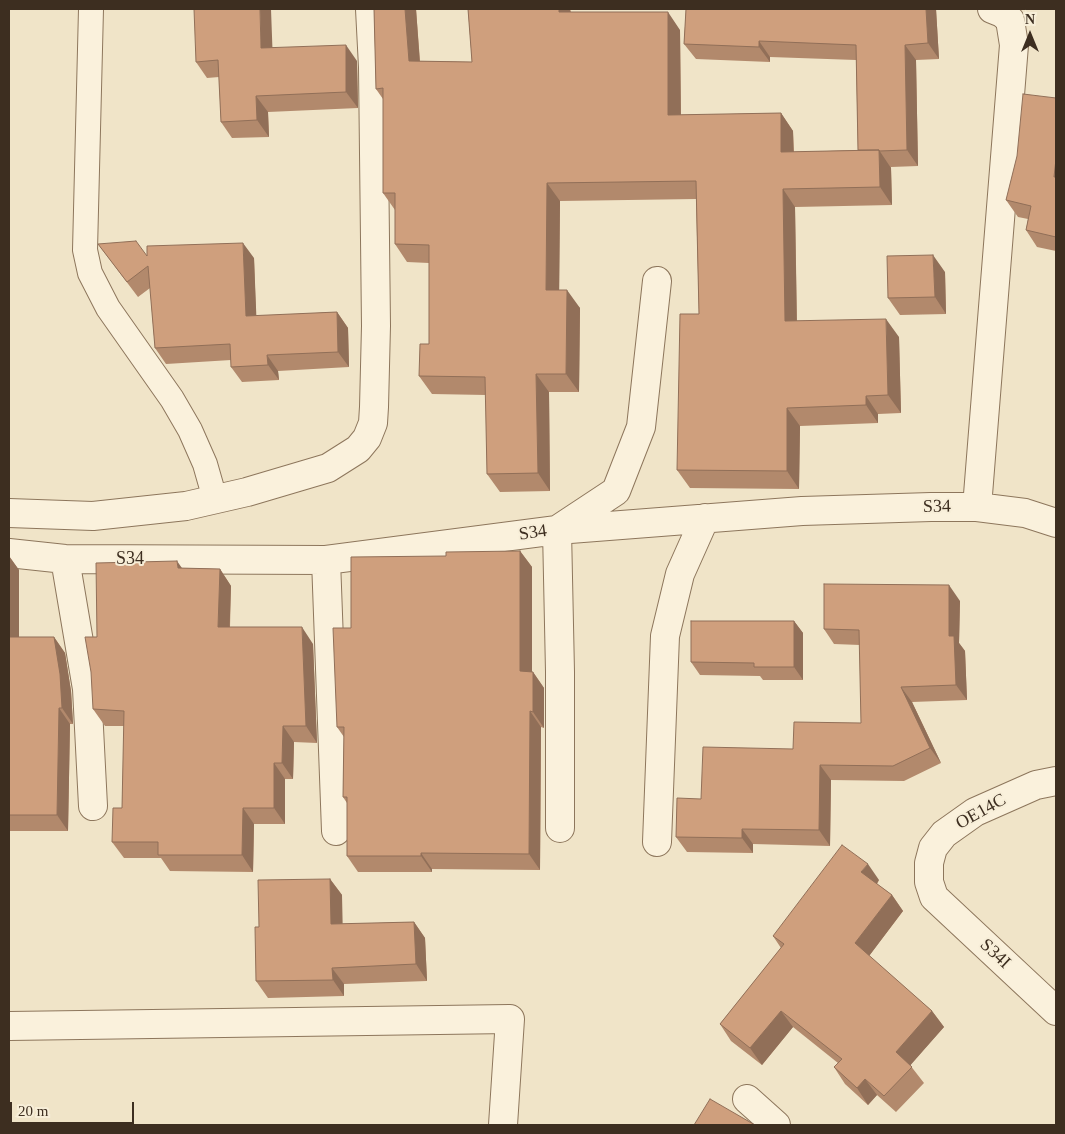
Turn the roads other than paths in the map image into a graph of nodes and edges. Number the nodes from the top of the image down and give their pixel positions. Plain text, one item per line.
1 (92, 9) edge
2 (370, 9) edge
3 (992, 9) edge
4 (657, 282) dead end
5 (215, 499) junction
6 (977, 507) junction
7 (9, 513) edge
8 (705, 518) junction
9 (1056, 523) edge
10 (557, 530) junction
11 (9, 554) edge
12 (64, 559) junction
13 (326, 560) junction
14 (1056, 781) edge
15 (93, 806) dead end
16 (560, 828) dead end
17 (336, 831) dead end
18 (657, 842) dead end
19 (934, 897) joint
20 (1056, 1012) edge
21 (9, 1026) edge
22 (747, 1099) dead end
23 (503, 1125) edge
24 (776, 1125) edge

1 - 5 lane
2 - 5 street
3 - 6 street
4 - 10 street
5 - 7 street
6 - 8 street, S34
6 - 9 street, S34
8 - 10 street, S34
8 - 18 street
10 - 13 street, S34
10 - 16 street
11 - 12 street, S34
12 - 13 street, S34
12 - 15 street
13 - 17 street
14 - 19 street, OE14C
19 - 20 street, S34I
21 - 23 street
22 - 24 street

